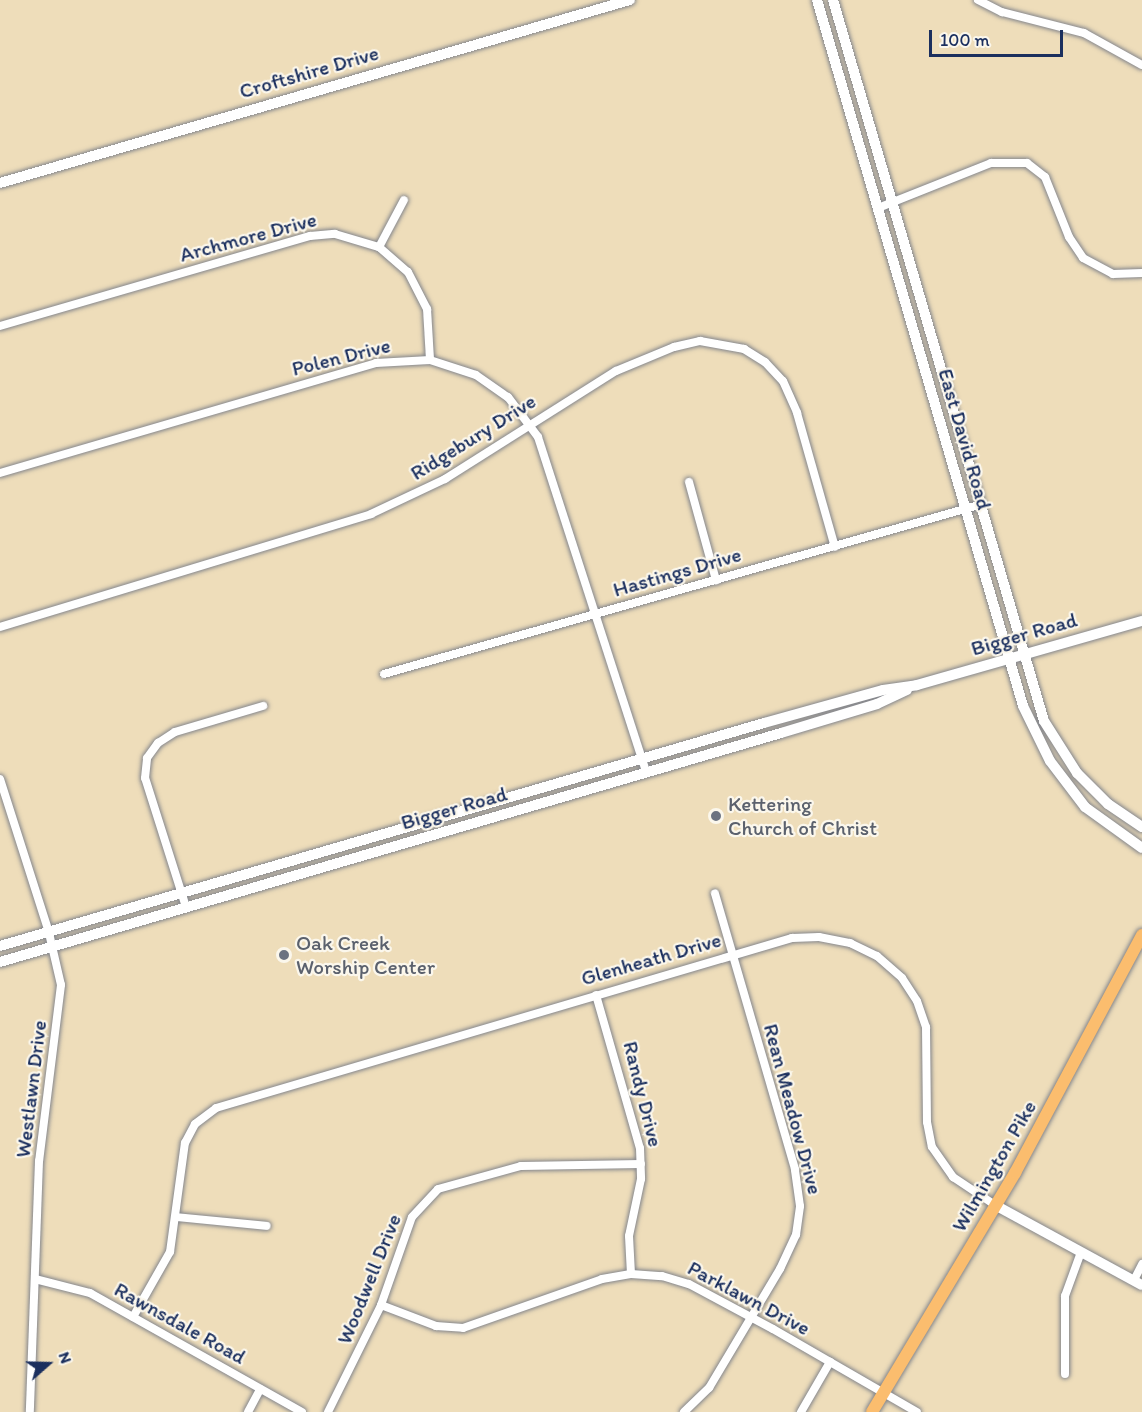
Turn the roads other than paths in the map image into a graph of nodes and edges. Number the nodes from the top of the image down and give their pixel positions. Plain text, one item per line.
1 (630, 0) edge
2 (817, 0) edge
3 (833, 0) edge
4 (978, 0) edge
5 (1142, 65) edge
6 (0, 183) edge
7 (404, 200) dead end
8 (892, 202) junction
9 (878, 208) junction
10 (379, 247) junction
11 (1142, 273) edge
12 (0, 326) edge
13 (430, 360) junction
14 (531, 424) junction
15 (0, 473) edge
16 (689, 482) dead end
17 (979, 505) junction
18 (965, 509) junction
19 (834, 547) junction
20 (716, 580) junction
21 (597, 613) junction
22 (1142, 621) edge
23 (0, 627) edge
24 (1022, 656) junction
25 (1009, 659) junction
26 (384, 674) dead end
27 (917, 685) junction
28 (263, 706) dead end
29 (642, 759) junction
30 (646, 772) junction
31 (0, 779) edge
32 (1142, 827) edge
33 (1142, 849) edge
34 (181, 892) junction
35 (715, 892) dead end
36 (186, 907) junction
37 (49, 933) junction
38 (1140, 942) edge
39 (0, 946) edge
40 (53, 946) junction
41 (732, 955) junction
42 (0, 962) edge
43 (596, 995) junction
44 (641, 1164) junction
45 (995, 1205) junction
46 (176, 1217) junction
47 (267, 1226) dead end
48 (1081, 1252) junction
49 (1142, 1264) edge
50 (631, 1274) junction
51 (35, 1279) junction
52 (1138, 1282) edge
53 (381, 1305) junction
54 (133, 1317) junction
55 (751, 1318) junction
56 (830, 1362) junction
57 (1065, 1374) dead end
58 (260, 1389) junction
59 (883, 1391) junction
60 (30, 1412) edge
61 (248, 1412) edge
62 (302, 1412) edge
63 (328, 1412) edge
64 (684, 1412) edge
65 (801, 1412) edge
66 (872, 1412) edge
67 (917, 1412) edge

1 - 6 street, Croftshire Drive
2 - 9 street, East David Road
3 - 8 street, East David Road
4 - 5 street
7 - 10 street
8 - 9 street
8 - 11 street
8 - 17 street, East David Road
9 - 18 street, East David Road
10 - 12 street, Archmore Drive
10 - 13 street, Archmore Drive
13 - 14 street, Polen Drive
13 - 15 street, Polen Drive
14 - 19 street, Ridgebury Drive
14 - 21 street, Polen Drive
14 - 23 street, Ridgebury Drive
16 - 20 street
17 - 18 street, Hastings Drive
17 - 24 street, East David Road
18 - 19 street, Hastings Drive
18 - 25 street, East David Road
19 - 20 street, Hastings Drive
20 - 21 street, Hastings Drive
21 - 26 street, Hastings Drive
21 - 29 street, Polen Drive
22 - 24 street, Bigger Road
24 - 25 street, Bigger Road
24 - 32 street, East David Road
25 - 27 street, Bigger Road
25 - 33 street, East David Road
27 - 29 street, Bigger Road
27 - 30 street, Bigger Road
28 - 34 street
29 - 30 street, Polen Drive
29 - 34 street, Bigger Road
30 - 36 street, Bigger Road
31 - 37 street, Westlawn Drive
34 - 36 street
34 - 37 street, Bigger Road
35 - 41 street, Rean Meadow Drive
36 - 40 street, Bigger Road
37 - 39 street, Bigger Road
37 - 40 street, Westlawn Drive
38 - 45 main road, Wilmington Pike
40 - 42 street, Bigger Road
40 - 51 street, Westlawn Drive
41 - 43 street, Glenheath Drive
41 - 45 street, Glenheath Drive
41 - 55 street, Rean Meadow Drive
43 - 44 street, Randy Drive
43 - 46 street, Glenheath Drive
44 - 50 street, Randy Drive
44 - 53 street, Woodwell Drive
45 - 48 street, Glenheath Drive
45 - 59 main road, Wilmington Pike
46 - 47 street
46 - 54 street, Glenheath Drive
48 - 52 street, Glenheath Drive
48 - 57 street
49 - 52 street
50 - 53 street, Parklawn Drive
50 - 55 street, Parklawn Drive
51 - 54 street, Rawnsdale Road
51 - 60 street, Westlawn Drive
53 - 63 street, Woodwell Drive
54 - 58 street, Rawnsdale Road
55 - 56 street, Parklawn Drive
55 - 64 street, Rean Meadow Drive
56 - 59 street, Parklawn Drive
56 - 65 street
58 - 61 street
58 - 62 street, Rawnsdale Road
59 - 66 main road, Wilmington Pike
59 - 67 street, Parklawn Drive

